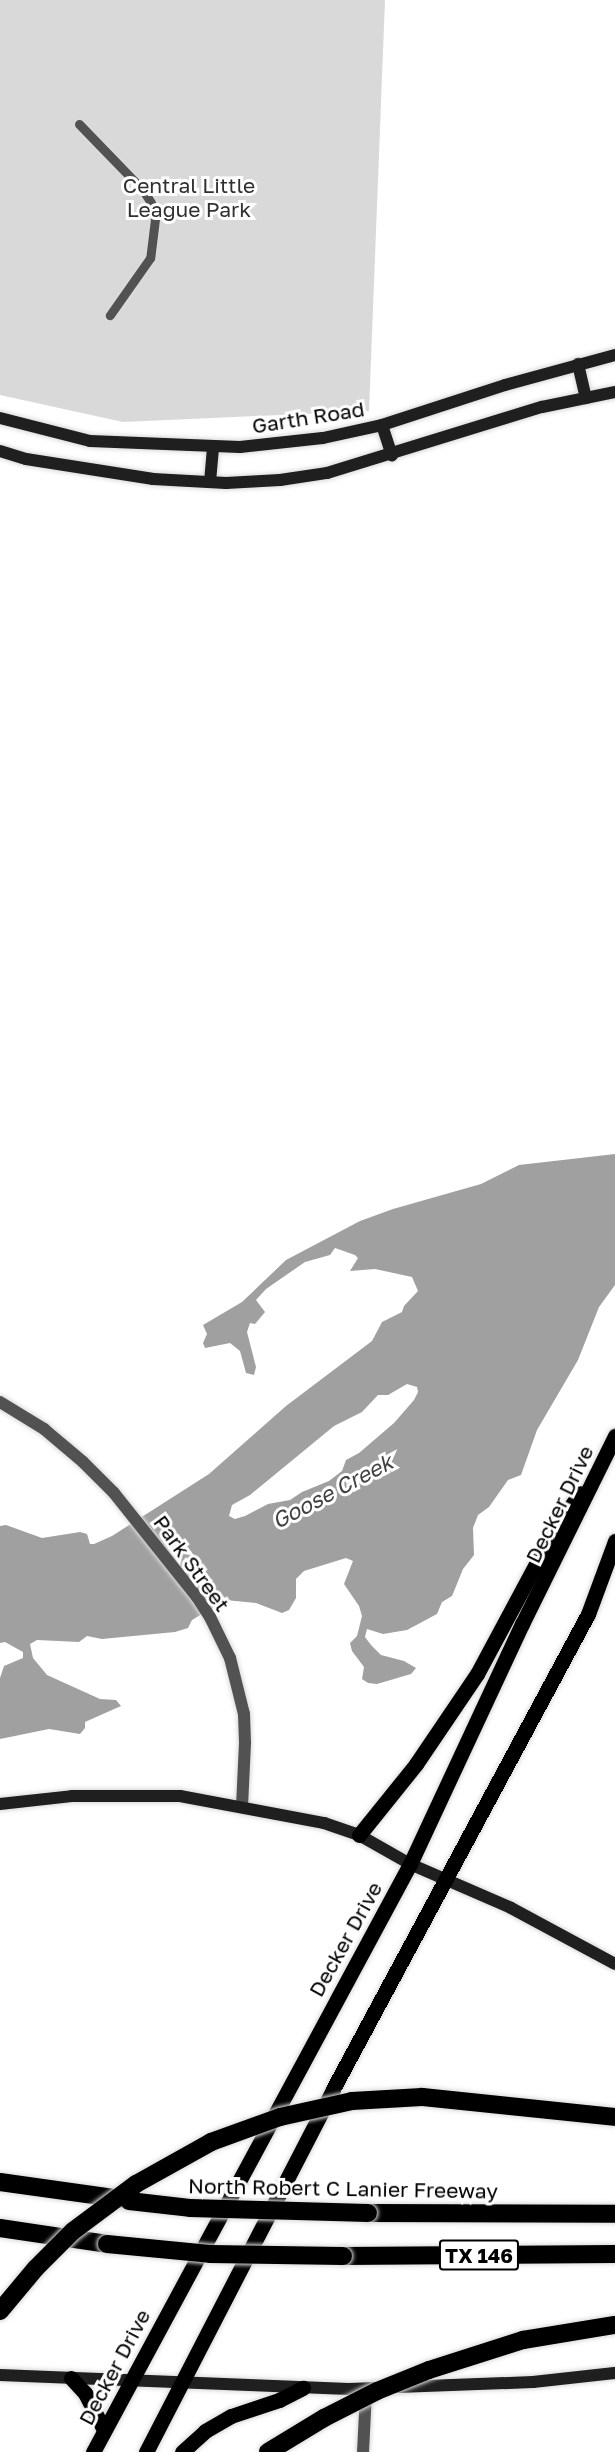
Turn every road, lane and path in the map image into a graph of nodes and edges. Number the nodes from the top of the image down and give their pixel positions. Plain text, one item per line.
1 (79, 124) dead end
2 (110, 315) dead end
3 (615, 356) edge
4 (578, 364) junction
5 (615, 392) edge
6 (586, 398) junction
7 (0, 418) edge
8 (382, 425) junction
9 (213, 446) junction
10 (0, 451) edge
11 (392, 455) junction
12 (210, 482) junction
13 (0, 1402) edge
14 (613, 1442) edge
15 (615, 1542) edge
16 (0, 1804) edge
17 (242, 1806) junction
18 (359, 1835) junction
19 (410, 1864) junction
20 (446, 1879) junction
21 (615, 1964) edge
22 (615, 2117) edge
23 (0, 2174) edge
24 (0, 2182) edge
25 (43, 2189) junction
26 (615, 2214) edge
27 (0, 2228) edge
28 (615, 2254) edge
29 (0, 2311) edge
30 (615, 2325) edge
31 (615, 2373) edge
32 (0, 2375) edge
33 (71, 2378) junction
34 (130, 2380) junction
35 (181, 2384) junction
36 (303, 2388) junction
37 (366, 2388) junction
38 (104, 2430) junction
39 (93, 2452) edge
40 (146, 2452) edge
41 (182, 2452) edge
42 (268, 2452) edge
43 (363, 2452) edge

1 - 2 street
3 - 4 main road, Garth Road
4 - 6 main road
4 - 8 main road, Garth Road
5 - 6 main road
6 - 11 main road
7 - 9 main road, Garth Road
8 - 9 main road, Garth Road
8 - 11 main road
9 - 12 main road
10 - 12 main road
11 - 12 main road
13 - 17 street, Park Street
14 - 18 main road
14 - 19 main road, Decker Drive
15 - 20 main road
16 - 17 main road
17 - 18 main road
18 - 19 main road
19 - 20 main road
19 - 34 main road, Decker Drive
20 - 21 main road
20 - 35 main road
22 - 29 highway, bridge
23 - 25 highway
24 - 25 highway, North Robert C Lanier Freeway / TX 146
25 - 26 highway, North Robert C Lanier Freeway / TX 146, bridge
27 - 28 highway, TX 146, bridge
30 - 42 highway, bridge
31 - 37 main road
32 - 33 main road
33 - 34 main road
33 - 38 main road
34 - 35 main road
34 - 38 main road, Decker Drive
35 - 36 main road
35 - 40 main road
36 - 37 main road
36 - 41 main road
37 - 43 street
38 - 39 main road, Decker Drive

